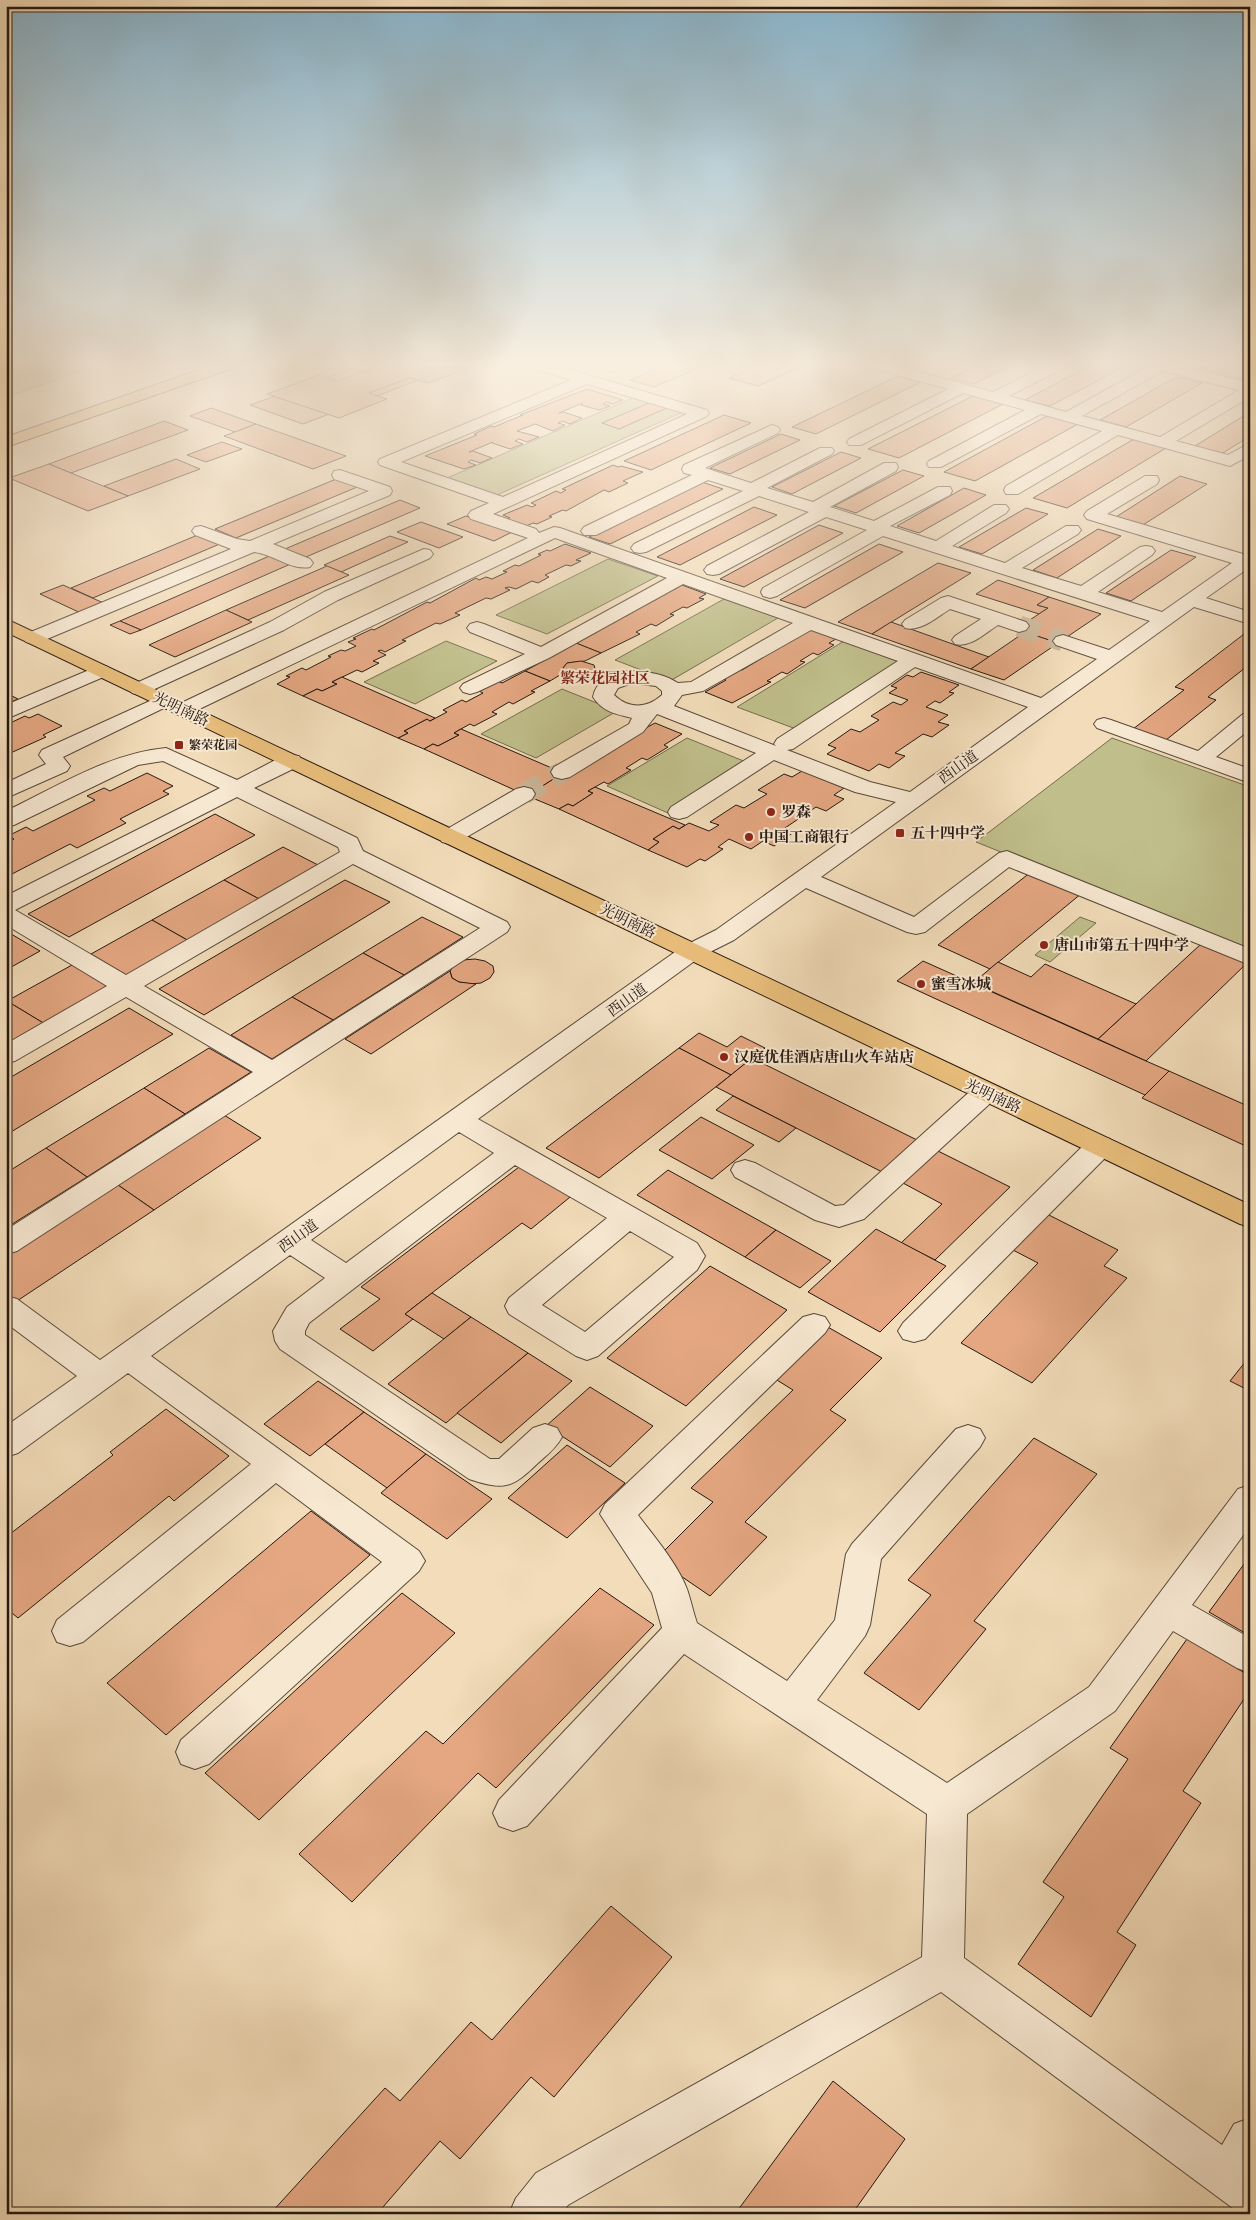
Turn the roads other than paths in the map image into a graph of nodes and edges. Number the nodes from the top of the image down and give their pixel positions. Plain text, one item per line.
1 (402, 468) edge
2 (582, 468) edge
3 (691, 468) edge
4 (795, 468) edge
5 (889, 468) edge
6 (1051, 468) edge
7 (708, 474) junction
8 (340, 475) dead end
9 (1151, 480) dead end
10 (755, 489) junction
11 (1012, 490) dead end
12 (944, 491) dead end
13 (504, 503) junction
14 (820, 509) junction
15 (1000, 509) dead end
16 (879, 528) junction
17 (1072, 530) dead end
18 (201, 531) dead end
19 (590, 531) dead end
20 (530, 533) dead end
21 (251, 546) junction
22 (938, 547) junction
23 (640, 548) dead end
24 (1146, 551) dead end
25 (424, 554) dead end
26 (1248, 560) edge
27 (304, 563) dead end
28 (1008, 569) junction
29 (713, 570) dead end
30 (683, 577) junction
31 (770, 592) dead end
32 (1083, 593) junction
33 (1192, 600) junction
34 (996, 618) junction
35 (1250, 618) edge
36 (1165, 619) junction
37 (810, 622) junction
38 (912, 624) dead end
39 (6, 625) edge
40 (1019, 626) tunnel mouth
41 (477, 628) dead end
42 (33, 638) junction
43 (962, 640) dead end
44 (1063, 640) tunnel mouth
45 (542, 654) junction
46 (1112, 657) junction
47 (914, 659) junction
48 (101, 671) junction
49 (470, 688) dead end
50 (139, 689) junction
51 (663, 702) junction
52 (173, 706) junction
53 (1044, 706) junction
54 (6, 713) edge
55 (1250, 718) edge
56 (1104, 724) dead end
57 (778, 748) junction
58 (1200, 759) junction
59 (291, 761) junction
60 (562, 772) tunnel mouth
61 (1250, 776) edge
62 (238, 788) junction
63 (6, 791) edge
64 (524, 794) tunnel mouth
65 (914, 799) junction
66 (679, 812) dead end
67 (6, 820) edge
68 (450, 837) junction
69 (352, 855) junction
70 (803, 878) junction
71 (6, 905) edge
72 (6, 915) edge
73 (691, 952) junction
74 (1250, 958) edge
75 (126, 986) junction
76 (6, 1055) edge
77 (272, 1072) junction
78 (986, 1092) junction
79 (459, 1120) junction
80 (1100, 1146) junction
81 (514, 1152) junction
82 (745, 1170) dead end
83 (628, 1217) junction
84 (1250, 1217) edge
85 (290, 1241) junction
86 (6, 1244) edge
87 (347, 1278) junction
88 (6, 1307) edge
89 (814, 1325) dead end
90 (6, 1328) edge
91 (914, 1331) dead end
92 (128, 1357) junction
93 (92, 1383) junction
94 (544, 1437) dead end
95 (968, 1438) dead end
96 (6, 1444) edge
97 (275, 1464) junction
98 (1250, 1499) edge
99 (1168, 1609) junction
100 (70, 1631) dead end
101 (681, 1632) junction
102 (1250, 1657) edge
103 (792, 1703) junction
104 (195, 1752) dead end
105 (946, 1805) junction
106 (513, 1813) dead end
107 (943, 1968) junction
108 (1250, 2140) edge
109 (1239, 2186) edge
110 (532, 2214) edge

1 - 13 street
2 - 13 street
3 - 7 street
4 - 10 street
5 - 14 street
6 - 11 street
7 - 10 street
7 - 19 street
8 - 21 street
9 - 26 street
10 - 14 street
10 - 23 street
12 - 16 street
13 - 20 street
14 - 16 street
14 - 29 street
15 - 22 street
16 - 22 street
16 - 31 street
17 - 28 street
18 - 21 street
21 - 27 street
21 - 42 street
22 - 28 street
24 - 32 street
25 - 50 street
26 - 33 street, 西山道
28 - 32 street
30 - 37 street
30 - 45 street
30 - 52 street
32 - 36 street
33 - 35 street
33 - 36 street, 西山道
34 - 38 street
34 - 40 street
34 - 43 street
36 - 46 street, 西山道
37 - 47 street
37 - 51 street
39 - 42 main road, 光明南路
41 - 45 street
42 - 48 main road, 光明南路
44 - 46 street
45 - 49 street
46 - 53 street, 西山道
47 - 53 street
47 - 57 street
48 - 50 main road, 光明南路
48 - 54 street
50 - 52 main road, 光明南路
51 - 57 street
51 - 60 street
52 - 59 main road, 光明南路
52 - 63 street
53 - 65 street, 西山道
55 - 58 street
56 - 58 street
57 - 65 street
57 - 66 street
58 - 61 street
59 - 62 street
59 - 68 main road, 光明南路
62 - 67 street
62 - 69 street
62 - 71 street
64 - 68 street
65 - 70 street, 西山道
68 - 73 main road, 光明南路
69 - 75 street
69 - 77 street
70 - 73 street, 西山道
70 - 74 street
72 - 75 street
73 - 78 main road, 光明南路
73 - 79 street, 西山道
75 - 76 street
75 - 77 street
77 - 86 street
78 - 80 main road, 光明南路
78 - 82 street
79 - 81 street
79 - 85 street, 西山道
80 - 84 main road, 光明南路
80 - 91 street
81 - 83 street
81 - 87 street
83 - 83 street
85 - 87 street
85 - 92 street, 西山道
87 - 94 street
88 - 93 street
89 - 101 street
90 - 93 street
92 - 93 street, 西山道
92 - 97 street
93 - 96 street, 西山道
95 - 103 street
97 - 100 street
97 - 104 street
98 - 99 street
99 - 102 street
99 - 105 street
101 - 103 street
101 - 106 street
103 - 105 street
105 - 107 street
107 - 109 street
107 - 110 street
108 - 109 street

